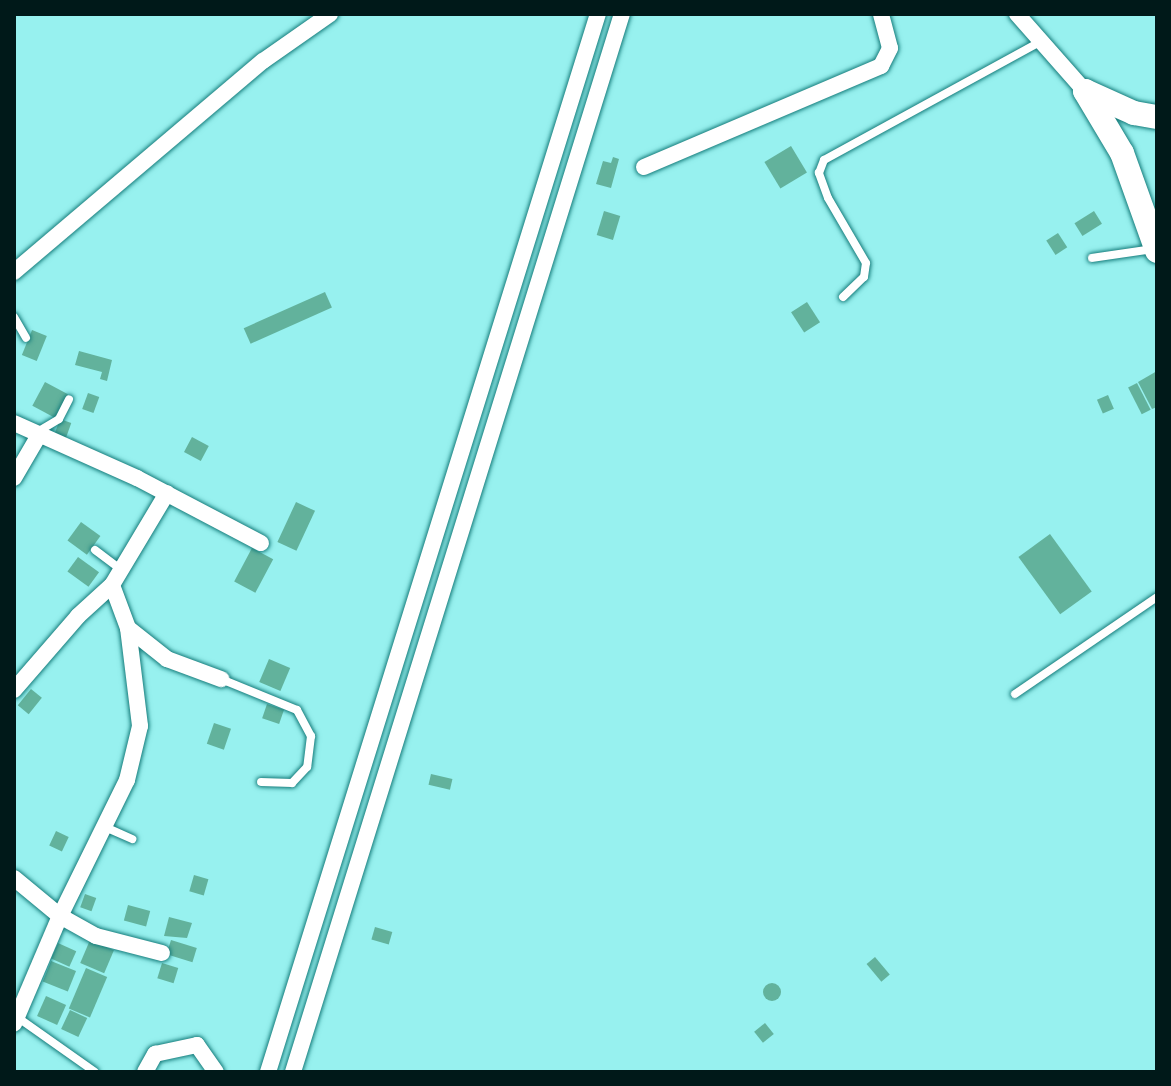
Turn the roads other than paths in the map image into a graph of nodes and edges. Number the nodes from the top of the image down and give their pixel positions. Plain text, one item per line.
1 (330, 14) edge
2 (598, 14) edge
3 (622, 14) edge
4 (881, 14) edge
5 (1017, 14) edge
6 (1042, 41) junction
7 (1085, 91) junction
8 (1122, 153) junction
9 (644, 167) dead end
10 (1156, 250) edge
11 (1092, 258) dead end
12 (14, 272) edge
13 (843, 297) dead end
14 (14, 317) edge
15 (26, 338) dead end
16 (69, 399) dead end
17 (14, 423) edge
18 (36, 436) junction
19 (14, 478) edge
20 (167, 493) junction
21 (261, 543) dead end
22 (95, 550) dead end
23 (120, 569) junction
24 (112, 585) junction
25 (1157, 597) edge
26 (128, 628) junction
27 (221, 679) joint
28 (14, 690) edge
29 (1015, 694) dead end
30 (261, 782) dead end
31 (105, 827) junction
32 (132, 839) dead end
33 (14, 878) edge
34 (60, 916) junction
35 (162, 953) dead end
36 (15, 1020) edge
37 (95, 1072) edge
38 (145, 1072) edge
39 (216, 1072) edge
40 (268, 1072) edge
41 (293, 1072) edge

1 - 12 street
2 - 40 street
3 - 41 street
4 - 9 street
5 - 6 street
6 - 7 street
6 - 13 lane
7 - 8 street
7 - 8 street
8 - 10 street
10 - 11 lane
14 - 15 lane
16 - 18 lane
17 - 18 street
18 - 19 street
18 - 20 street
20 - 21 street
20 - 23 street
22 - 23 lane
23 - 24 street
24 - 26 street
24 - 28 street
25 - 29 lane
26 - 27 street
26 - 31 street
27 - 30 lane
31 - 32 lane
31 - 34 street
33 - 34 street
34 - 35 street
34 - 36 street
36 - 37 lane
38 - 39 street

